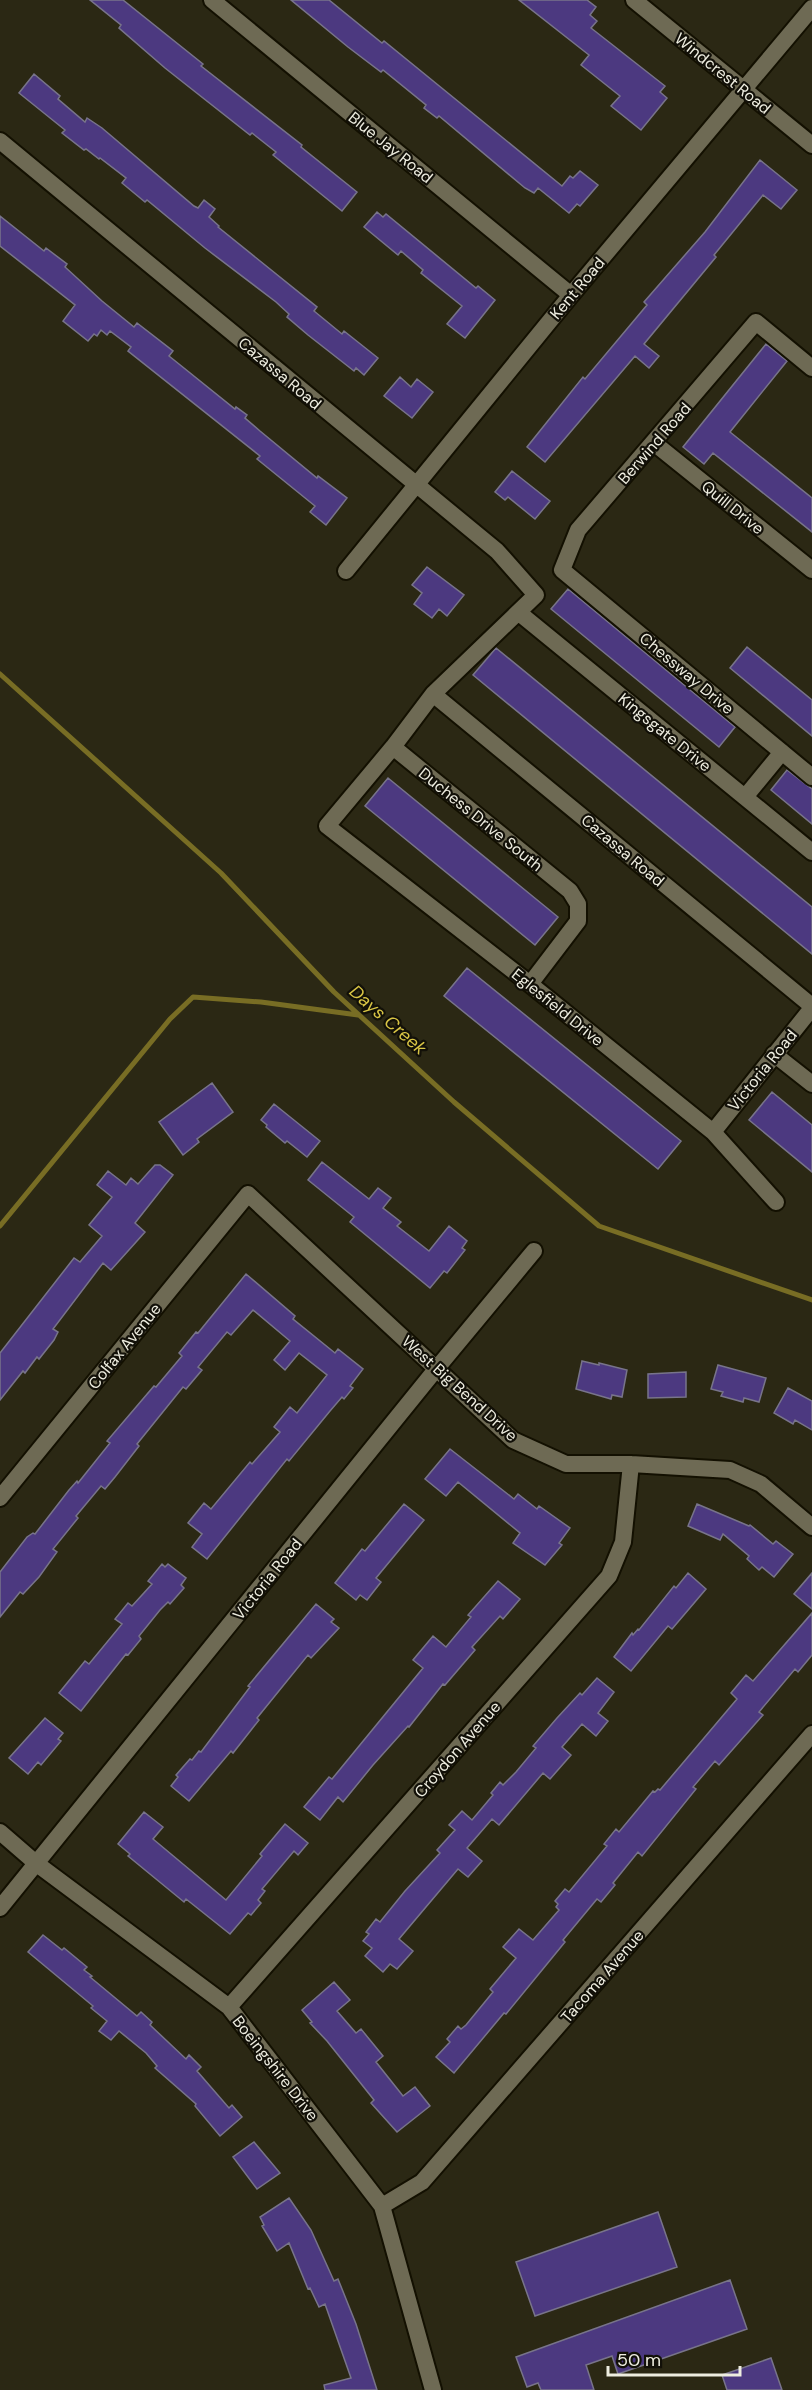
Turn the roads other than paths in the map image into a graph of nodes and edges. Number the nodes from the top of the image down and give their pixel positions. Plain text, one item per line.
1 (212, 0) edge
2 (634, 0) edge
3 (812, 8) edge
4 (744, 90) junction
5 (0, 141) edge
6 (812, 145) edge
7 (571, 295) junction
8 (812, 368) edge
9 (654, 443) junction
10 (416, 486) junction
11 (562, 570) joint
12 (812, 570) edge
13 (346, 571) dead end
14 (518, 612) junction
15 (433, 694) junction
16 (393, 747) junction
17 (782, 752) junction
18 (812, 777) edge
19 (745, 797) junction
20 (812, 852) edge
21 (530, 984) junction
22 (812, 1007) edge
23 (774, 1054) junction
24 (812, 1084) edge
25 (713, 1132) junction
26 (248, 1194) joint
27 (776, 1202) dead end
28 (534, 1251) dead end
29 (437, 1368) junction
30 (631, 1464) junction
31 (0, 1498) edge
32 (812, 1527) edge
33 (812, 1734) edge
34 (0, 1832) edge
35 (37, 1864) junction
36 (0, 1908) edge
37 (229, 2007) junction
38 (382, 2206) junction
39 (433, 2390) edge

1 - 7 street, Blue Jay Road
2 - 4 street, Windcrest Road
3 - 4 street, Kent Road
4 - 6 street, Windcrest Road
4 - 7 street, Kent Road
5 - 10 street, Cazassa Road
7 - 10 street, Kent Road
8 - 9 street, Berwind Road
9 - 11 street, Berwind Road
9 - 12 street, Quill Drive
10 - 13 street, Kent Road
10 - 14 street, Cazassa Road
11 - 17 street, Chessway Drive
14 - 15 street
14 - 19 street, Kingsgate Drive
15 - 16 street
15 - 22 street, Cazassa Road
16 - 21 street, Duchess Drive South
16 - 21 street, Eglesfield Drive
17 - 18 street, Chessway Drive
17 - 19 street
19 - 20 street, Kingsgate Drive
21 - 25 street, Eglesfield Drive
22 - 23 street, Victoria Road
23 - 24 street
23 - 25 street, Victoria Road
25 - 27 street, Eglesfield Drive
26 - 29 street, West Big Bend Drive
26 - 31 street, Colfax Avenue
28 - 29 street, Victoria Road
29 - 30 street, West Big Bend Drive
29 - 35 street, Victoria Road
30 - 32 street, West Big Bend Drive
30 - 37 street, Croydon Avenue
33 - 38 street, Tacoma Avenue
34 - 35 street, Boeingshire Drive
35 - 36 street, Victoria Road
35 - 37 street, Boeingshire Drive
37 - 38 street, Boeingshire Drive
38 - 39 street, Boeingshire Drive

